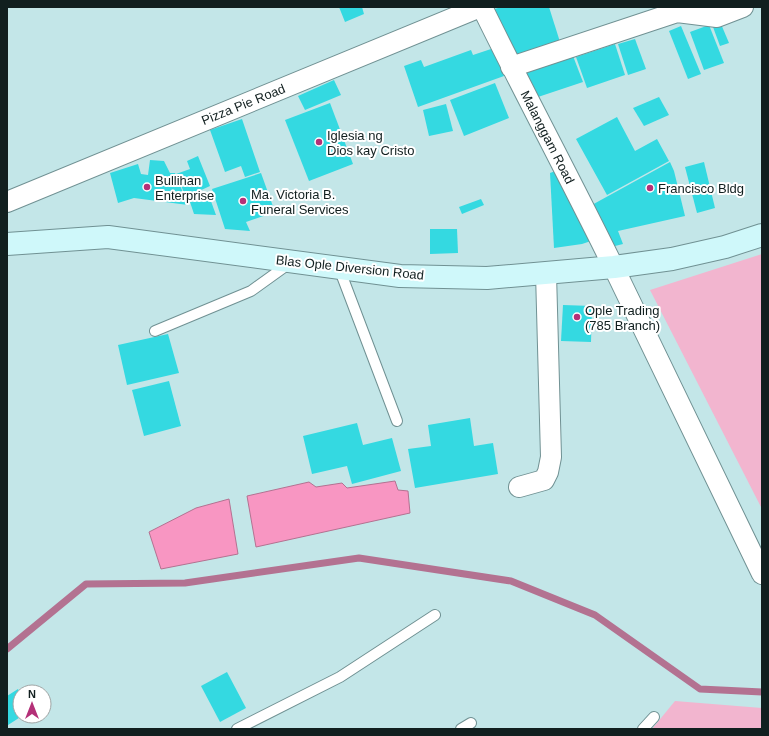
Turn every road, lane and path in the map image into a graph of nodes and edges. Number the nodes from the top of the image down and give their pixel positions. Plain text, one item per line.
1 (481, 7) edge
2 (743, 7) edge
3 (511, 67) junction
4 (7, 202) edge
5 (762, 236) edge
6 (7, 244) edge
7 (292, 261) junction
8 (614, 267) junction
9 (339, 268) junction
10 (546, 274) junction
11 (155, 331) dead end
12 (397, 421) dead end
13 (519, 487) dead end
14 (762, 574) edge
15 (435, 615) dead end
16 (654, 717) dead end
17 (471, 723) dead end
18 (237, 729) edge
19 (461, 729) edge
20 (642, 729) edge

1 - 3 street, Malanggam Road
1 - 4 street, Pizza Pie Road
2 - 3 street
3 - 8 street, Malanggam Road
5 - 8 main road, Blas Ople Diversion Road
6 - 7 main road, Blas Ople Diversion Road
7 - 9 main road, Blas Ople Diversion Road
7 - 11 lane
8 - 10 main road, Blas Ople Diversion Road
8 - 14 street, Malanggam Road
9 - 10 main road, Blas Ople Diversion Road
9 - 12 lane
10 - 13 street
15 - 18 lane
16 - 20 lane
17 - 19 lane

